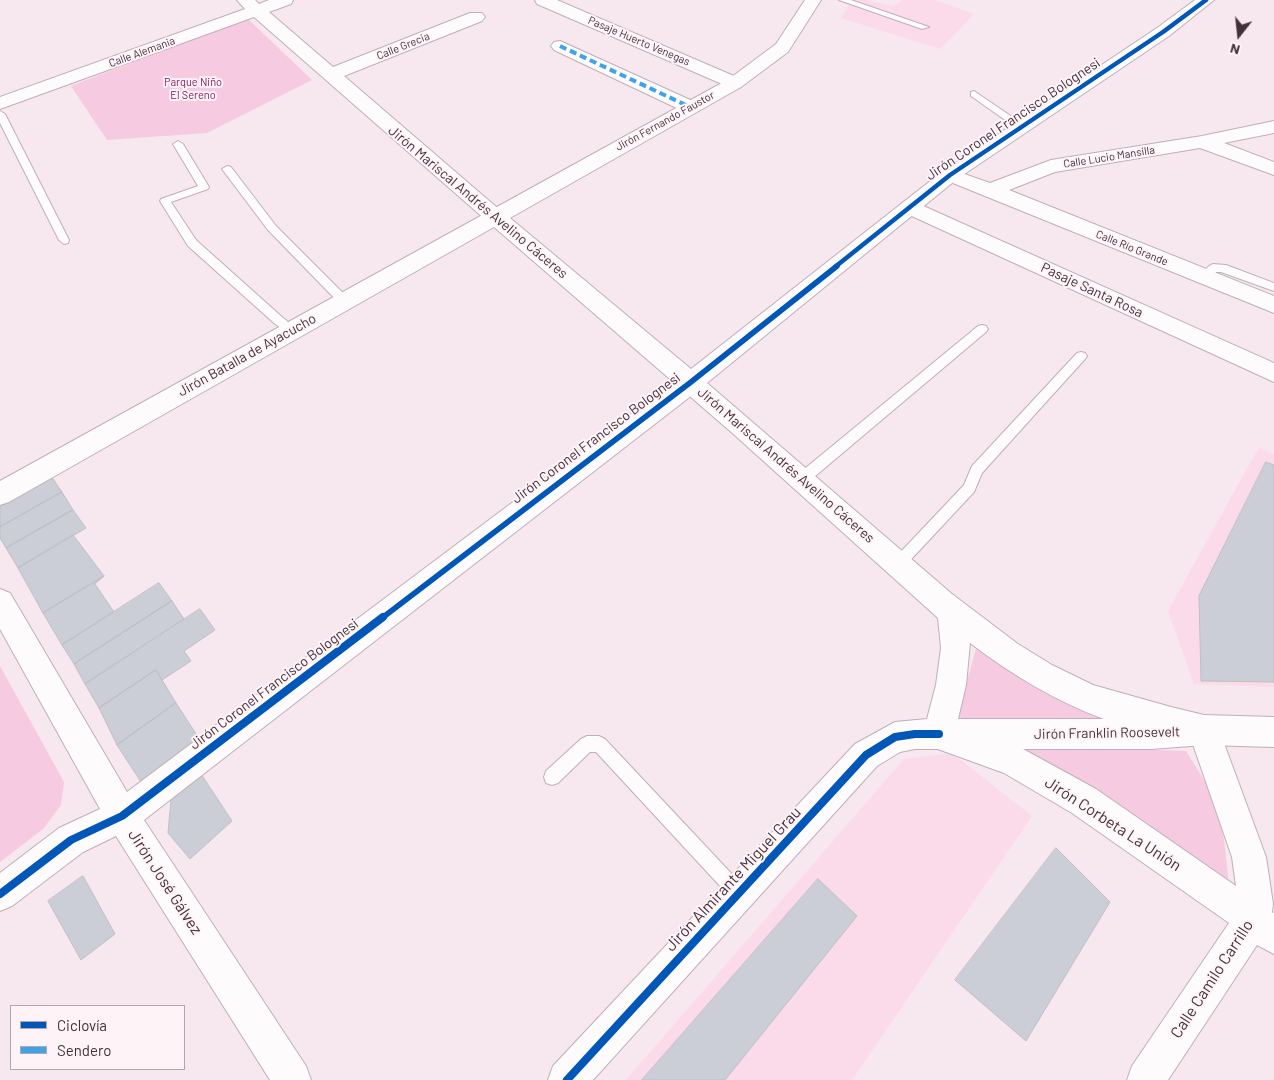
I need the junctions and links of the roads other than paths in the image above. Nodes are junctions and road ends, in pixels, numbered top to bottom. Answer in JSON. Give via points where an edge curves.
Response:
{"nodes":[{"id":1,"x":285,"y":0,"type":"edge"},
{"id":2,"x":543,"y":0,"type":"edge"},
{"id":3,"x":813,"y":0,"type":"edge"},
{"id":4,"x":843,"y":0,"type":"edge"},
{"id":5,"x":1206,"y":0,"type":"edge"},
{"id":6,"x":251,"y":5,"type":"edge"},
{"id":7,"x":476,"y":18,"type":"dead end"},
{"id":8,"x":925,"y":27,"type":"dead end"},
{"id":9,"x":560,"y":46,"type":"dead end"},
{"id":10,"x":330,"y":76,"type":"junction"},
{"id":11,"x":735,"y":83,"type":"junction"},
{"id":12,"x":974,"y":94,"type":"dead end"},
{"id":13,"x":0,"y":103,"type":"edge"},
{"id":14,"x":690,"y":107,"type":"junction"},
{"id":15,"x":0,"y":114,"type":"edge"},
{"id":16,"x":1021,"y":127,"type":"junction"},
{"id":17,"x":1274,"y":128,"type":"edge"},
{"id":18,"x":1202,"y":142,"type":"junction"},
{"id":19,"x":178,"y":144,"type":"dead end"},
{"id":20,"x":227,"y":169,"type":"dead end"},
{"id":21,"x":1274,"y":169,"type":"edge"},
{"id":22,"x":950,"y":175,"type":"junction"},
{"id":23,"x":990,"y":190,"type":"junction"},
{"id":24,"x":910,"y":206,"type":"junction"},
{"id":25,"x":494,"y":216,"type":"junction"},
{"id":26,"x":64,"y":240,"type":"dead end"},
{"id":27,"x":1206,"y":278,"type":"junction"},
{"id":28,"x":1274,"y":287,"type":"edge"},
{"id":29,"x":344,"y":301,"type":"junction"},
{"id":30,"x":1274,"y":305,"type":"edge"},
{"id":31,"x":982,"y":329,"type":"dead end"},
{"id":32,"x":292,"y":330,"type":"junction"},
{"id":33,"x":1080,"y":356,"type":"dead end"},
{"id":34,"x":1274,"y":373,"type":"edge"},
{"id":35,"x":691,"y":382,"type":"junction"},
{"id":36,"x":802,"y":479,"type":"junction"},
{"id":37,"x":0,"y":494,"type":"edge"},
{"id":38,"x":898,"y":564,"type":"junction"},
{"id":39,"x":0,"y":602,"type":"edge"},
{"id":40,"x":952,"y":611,"type":"junction"},
{"id":41,"x":1204,"y":730,"type":"junction"},
{"id":42,"x":1274,"y":732,"type":"edge"},
{"id":43,"x":939,"y":734,"type":"junction"},
{"id":44,"x":552,"y":777,"type":"dead end"},
{"id":45,"x":122,"y":816,"type":"junction"},
{"id":46,"x":0,"y":894,"type":"edge"},
{"id":47,"x":739,"y":894,"type":"junction"},
{"id":48,"x":1263,"y":928,"type":"edge"},
{"id":49,"x":292,"y":1080,"type":"edge"},
{"id":50,"x":567,"y":1080,"type":"edge"},
{"id":51,"x":1146,"y":1080,"type":"edge"}],
"edges":[{"from":1,"to":6,"type":"street","name":"Calle Alemania"},
{"from":2,"to":11,"type":"street","name":"Pasaje Huerto Venegas"},
{"from":3,"to":11,"type":"street","name":"Jirón Fernando Faustor","via":[[782,48]]},
{"from":4,"to":8,"type":"lane"},
{"from":5,"to":16,"type":"street","name":"Jirón Coronel Francisco Bolognesi"},
{"from":6,"to":10,"type":"street","name":"Jirón Mariscal Andrés Avelino Cáceres"},
{"from":6,"to":13,"type":"street","name":"Calle Alemania"},
{"from":7,"to":10,"type":"street","name":"Calle Grecia"},
{"from":9,"to":14,"type":"street"},
{"from":10,"to":25,"type":"street","name":"Jirón Mariscal Andrés Avelino Cáceres"},
{"from":11,"to":14,"type":"street","name":"Jirón Fernando Faustor"},
{"from":12,"to":16,"type":"lane"},
{"from":14,"to":25,"type":"street","name":"Jirón Fernando Faustor"},
{"from":15,"to":26,"type":"lane"},
{"from":16,"to":22,"type":"street","name":"Jirón Coronel Francisco Bolognesi"},
{"from":17,"to":18,"type":"street","name":"Calle Lucio Mansilla"},
{"from":18,"to":21,"type":"street"},
{"from":18,"to":23,"type":"street","name":"Calle Lucio Mansilla","via":[[1051,166]]},
{"from":19,"to":32,"type":"lane","via":[[204,187],[165,201],[176,220],[192,243]]},
{"from":20,"to":29,"type":"lane","via":[[272,228]]},
{"from":22,"to":23,"type":"street"},
{"from":22,"to":24,"type":"street","name":"Jirón Coronel Francisco Bolognesi"},
{"from":23,"to":27,"type":"street","name":"Calle Río Grande"},
{"from":24,"to":34,"type":"street","name":"Pasaje Santa Rosa"},
{"from":24,"to":35,"type":"street","name":"Jirón Coronel Francisco Bolognesi"},
{"from":25,"to":29,"type":"street","name":"Jirón Batalla de Ayacucho"},
{"from":25,"to":35,"type":"street","name":"Jirón Mariscal Andrés Avelino Cáceres"},
{"from":27,"to":28,"type":"lane","via":[[1213,268],[1222,268]]},
{"from":27,"to":30,"type":"street","name":"Calle Río Grande"},
{"from":29,"to":32,"type":"street","name":"Jirón Batalla de Ayacucho"},
{"from":31,"to":36,"type":"lane"},
{"from":32,"to":37,"type":"street","name":"Jirón Batalla de Ayacucho"},
{"from":33,"to":38,"type":"lane","via":[[977,470],[969,488]]},
{"from":35,"to":36,"type":"street","name":"Jirón Mariscal Andrés Avelino Cáceres"},
{"from":35,"to":45,"type":"street","name":"Jirón Coronel Francisco Bolognesi"},
{"from":36,"to":38,"type":"street","name":"Jirón Mariscal Andrés Avelino Cáceres"},
{"from":38,"to":40,"type":"street","name":"Jirón Mariscal Andrés Avelino Cáceres"},
{"from":39,"to":45,"type":"street","name":"Jirón José Gálvez"},
{"from":40,"to":41,"type":"street","name":"Jirón Mariscal Andrés Avelino Cáceres","via":[[1014,657],[1075,692],[1134,714]]},
{"from":40,"to":43,"type":"street","via":[[956,648]]},
{"from":41,"to":42,"type":"street","name":"Jirón Franklin Roosevelt"},
{"from":41,"to":43,"type":"street","name":"Jirón Franklin Roosevelt","via":[[1151,734]]},
{"from":41,"to":48,"type":"street","name":"Calle Camilo Carrillo","via":[[1249,857]]},
{"from":43,"to":47,"type":"street","name":"Jirón Almirante Miguel Grau","via":[[894,737],[866,756]]},
{"from":43,"to":48,"type":"street","name":"Jirón Corbeta La Unión","via":[[1012,760],[1084,801]]},
{"from":44,"to":47,"type":"lane","via":[[587,744],[599,744]]},
{"from":45,"to":46,"type":"street","name":"Jirón Coronel Francisco Bolognesi","via":[[71,840]]},
{"from":45,"to":49,"type":"street","name":"Jirón José Gálvez"},
{"from":47,"to":50,"type":"street","name":"Jirón Almirante Miguel Grau"},
{"from":48,"to":51,"type":"street","name":"Calle Camilo Carrillo"}]}
